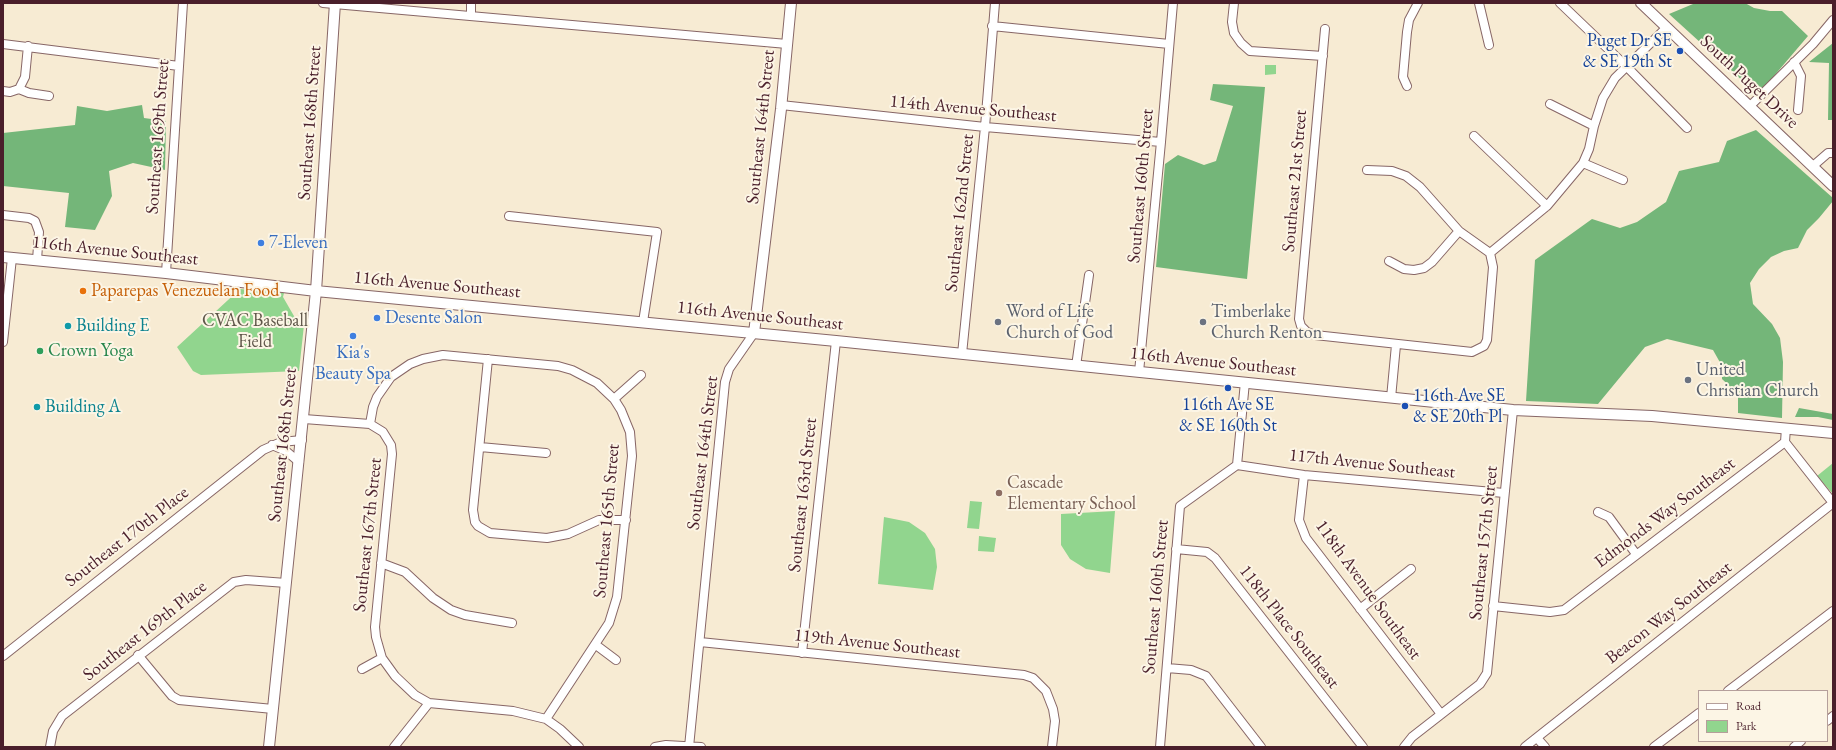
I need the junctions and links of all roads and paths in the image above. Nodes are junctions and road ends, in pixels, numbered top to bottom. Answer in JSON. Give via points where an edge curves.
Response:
{"nodes":[{"id":1,"x":183,"y":3,"type":"edge"},
{"id":2,"x":322,"y":3,"type":"edge"},
{"id":3,"x":471,"y":3,"type":"edge"},
{"id":4,"x":790,"y":3,"type":"edge"},
{"id":5,"x":995,"y":3,"type":"edge"},
{"id":6,"x":1173,"y":3,"type":"edge"},
{"id":7,"x":1234,"y":3,"type":"edge"},
{"id":8,"x":1418,"y":3,"type":"edge"},
{"id":9,"x":1479,"y":3,"type":"edge"},
{"id":10,"x":1560,"y":3,"type":"edge"},
{"id":11,"x":1641,"y":3,"type":"edge"},
{"id":12,"x":335,"y":4,"type":"edge"},
{"id":13,"x":471,"y":16,"type":"junction"},
{"id":14,"x":1832,"y":22,"type":"edge"},
{"id":15,"x":992,"y":26,"type":"junction"},
{"id":16,"x":1666,"y":28,"type":"junction"},
{"id":17,"x":1325,"y":29,"type":"dead end"},
{"id":18,"x":3,"y":44,"type":"edge"},
{"id":19,"x":787,"y":44,"type":"junction"},
{"id":20,"x":1169,"y":44,"type":"junction"},
{"id":21,"x":1489,"y":45,"type":"dead end"},
{"id":22,"x":28,"y":46,"type":"junction"},
{"id":23,"x":1323,"y":56,"type":"junction"},
{"id":24,"x":1794,"y":62,"type":"junction"},
{"id":25,"x":179,"y":66,"type":"junction"},
{"id":26,"x":1627,"y":67,"type":"junction"},
{"id":27,"x":1407,"y":86,"type":"dead end"},
{"id":28,"x":19,"y":89,"type":"junction"},
{"id":29,"x":3,"y":91,"type":"edge"},
{"id":30,"x":49,"y":96,"type":"dead end"},
{"id":31,"x":1550,"y":104,"type":"dead end"},
{"id":32,"x":781,"y":105,"type":"junction"},
{"id":33,"x":1750,"y":106,"type":"junction"},
{"id":34,"x":1798,"y":110,"type":"dead end"},
{"id":35,"x":1594,"y":126,"type":"junction"},
{"id":36,"x":985,"y":127,"type":"junction"},
{"id":37,"x":1687,"y":128,"type":"dead end"},
{"id":38,"x":1474,"y":136,"type":"dead end"},
{"id":39,"x":1161,"y":142,"type":"junction"},
{"id":40,"x":1833,"y":153,"type":"edge"},
{"id":41,"x":1583,"y":163,"type":"junction"},
{"id":42,"x":1813,"y":166,"type":"junction"},
{"id":43,"x":1367,"y":170,"type":"dead end"},
{"id":44,"x":1623,"y":180,"type":"dead end"},
{"id":45,"x":1833,"y":186,"type":"edge"},
{"id":46,"x":1547,"y":206,"type":"junction"},
{"id":47,"x":3,"y":215,"type":"edge"},
{"id":48,"x":509,"y":216,"type":"dead end"},
{"id":49,"x":1459,"y":231,"type":"junction"},
{"id":50,"x":1490,"y":253,"type":"junction"},
{"id":51,"x":7,"y":257,"type":"edge"},
{"id":52,"x":37,"y":260,"type":"junction"},
{"id":53,"x":1389,"y":261,"type":"dead end"},
{"id":54,"x":166,"y":273,"type":"junction"},
{"id":55,"x":1089,"y":275,"type":"dead end"},
{"id":56,"x":316,"y":291,"type":"junction"},
{"id":57,"x":643,"y":322,"type":"junction"},
{"id":58,"x":754,"y":333,"type":"junction"},
{"id":59,"x":836,"y":341,"type":"junction"},
{"id":60,"x":3,"y":342,"type":"edge"},
{"id":61,"x":1396,"y":345,"type":"junction"},
{"id":62,"x":962,"y":354,"type":"junction"},
{"id":63,"x":488,"y":358,"type":"junction"},
{"id":64,"x":1076,"y":366,"type":"junction"},
{"id":65,"x":1139,"y":372,"type":"junction"},
{"id":66,"x":641,"y":375,"type":"dead end"},
{"id":67,"x":1245,"y":382,"type":"junction"},
{"id":68,"x":1391,"y":398,"type":"junction"},
{"id":69,"x":614,"y":399,"type":"junction"},
{"id":70,"x":1513,"y":410,"type":"junction"},
{"id":71,"x":304,"y":419,"type":"junction"},
{"id":72,"x":370,"y":424,"type":"junction"},
{"id":73,"x":1786,"y":428,"type":"junction"},
{"id":74,"x":1833,"y":433,"type":"edge"},
{"id":75,"x":302,"y":440,"type":"junction"},
{"id":76,"x":1785,"y":442,"type":"junction"},
{"id":77,"x":272,"y":445,"type":"junction"},
{"id":78,"x":480,"y":447,"type":"junction"},
{"id":79,"x":546,"y":453,"type":"dead end"},
{"id":80,"x":299,"y":462,"type":"junction"},
{"id":81,"x":1237,"y":465,"type":"junction"},
{"id":82,"x":1304,"y":475,"type":"junction"},
{"id":83,"x":1504,"y":493,"type":"junction"},
{"id":84,"x":1833,"y":503,"type":"edge"},
{"id":85,"x":1598,"y":512,"type":"dead end"},
{"id":86,"x":626,"y":520,"type":"junction"},
{"id":87,"x":1176,"y":549,"type":"junction"},
{"id":88,"x":1636,"y":554,"type":"junction"},
{"id":89,"x":381,"y":563,"type":"junction"},
{"id":90,"x":1411,"y":569,"type":"dead end"},
{"id":91,"x":286,"y":583,"type":"junction"},
{"id":92,"x":1493,"y":606,"type":"junction"},
{"id":93,"x":1360,"y":609,"type":"junction"},
{"id":94,"x":1833,"y":611,"type":"edge"},
{"id":95,"x":512,"y":623,"type":"dead end"},
{"id":96,"x":700,"y":642,"type":"junction"},
{"id":97,"x":596,"y":645,"type":"junction"},
{"id":98,"x":802,"y":653,"type":"junction"},
{"id":99,"x":138,"y":655,"type":"junction"},
{"id":100,"x":3,"y":656,"type":"edge"},
{"id":101,"x":382,"y":658,"type":"junction"},
{"id":102,"x":616,"y":660,"type":"dead end"},
{"id":103,"x":1166,"y":668,"type":"junction"},
{"id":104,"x":362,"y":669,"type":"dead end"},
{"id":105,"x":1729,"y":690,"type":"edge"},
{"id":106,"x":429,"y":703,"type":"junction"},
{"id":107,"x":274,"y":709,"type":"junction"},
{"id":108,"x":1440,"y":714,"type":"junction"},
{"id":109,"x":1698,"y":714,"type":"edge"},
{"id":110,"x":546,"y":719,"type":"junction"},
{"id":111,"x":1537,"y":738,"type":"junction"},
{"id":112,"x":689,"y":746,"type":"edge"},
{"id":113,"x":50,"y":747,"type":"edge"},
{"id":114,"x":270,"y":747,"type":"edge"},
{"id":115,"x":394,"y":747,"type":"edge"},
{"id":116,"x":579,"y":747,"type":"edge"},
{"id":117,"x":655,"y":747,"type":"edge"},
{"id":118,"x":701,"y":747,"type":"edge"},
{"id":119,"x":1052,"y":747,"type":"edge"},
{"id":120,"x":1160,"y":747,"type":"edge"},
{"id":121,"x":1261,"y":747,"type":"edge"},
{"id":122,"x":1363,"y":747,"type":"edge"},
{"id":123,"x":1404,"y":747,"type":"edge"},
{"id":124,"x":1525,"y":747,"type":"edge"},
{"id":125,"x":1545,"y":747,"type":"edge"},
{"id":126,"x":1654,"y":747,"type":"edge"}],
"edges":[{"from":1,"to":25,"type":"street","name":"Southeast 169th Street"},
{"from":2,"to":12,"type":"street"},
{"from":3,"to":13,"type":"street"},
{"from":4,"to":19,"type":"street","name":"Southeast 164th Street"},
{"from":5,"to":15,"type":"street","name":"Southeast 162nd Street"},
{"from":6,"to":20,"type":"street","name":"Southeast 160th Street"},
{"from":7,"to":23,"type":"street","via":[[1234,33],[1250,51]]},
{"from":8,"to":27,"type":"street","via":[[1409,20],[1407,32],[1403,77]]},
{"from":9,"to":21,"type":"street"},
{"from":10,"to":26,"type":"street"},
{"from":11,"to":16,"type":"street","name":"South Puget Drive"},
{"from":12,"to":13,"type":"street"},
{"from":12,"to":56,"type":"street","name":"Southeast 168th Street"},
{"from":13,"to":19,"type":"street"},
{"from":14,"to":24,"type":"street"},
{"from":15,"to":20,"type":"street"},
{"from":15,"to":36,"type":"street","name":"Southeast 162nd Street"},
{"from":16,"to":26,"type":"street"},
{"from":16,"to":33,"type":"street","name":"South Puget Drive"},
{"from":17,"to":23,"type":"street","name":"Southeast 21st Street"},
{"from":18,"to":22,"type":"street"},
{"from":19,"to":32,"type":"street","name":"Southeast 164th Street"},
{"from":20,"to":39,"type":"street","name":"Southeast 160th Street"},
{"from":22,"to":25,"type":"street"},
{"from":22,"to":28,"type":"street","via":[[25,77]]},
{"from":23,"to":61,"type":"street","name":"Southeast 21st Street","via":[[1299,320],[1307,332],[1315,335]]},
{"from":24,"to":33,"type":"street"},
{"from":24,"to":34,"type":"street","via":[[1801,76]]},
{"from":25,"to":54,"type":"street","name":"Southeast 169th Street"},
{"from":26,"to":35,"type":"street","via":[[1615,78],[1603,98]]},
{"from":26,"to":37,"type":"street"},
{"from":28,"to":29,"type":"street"},
{"from":28,"to":30,"type":"street"},
{"from":31,"to":35,"type":"street"},
{"from":32,"to":36,"type":"street","name":"114th Avenue Southeast"},
{"from":32,"to":58,"type":"street","name":"Southeast 164th Street"},
{"from":33,"to":42,"type":"street","name":"South Puget Drive"},
{"from":35,"to":41,"type":"street"},
{"from":36,"to":39,"type":"street","name":"114th Avenue Southeast"},
{"from":36,"to":62,"type":"street","name":"Southeast 162nd Street"},
{"from":38,"to":46,"type":"street"},
{"from":39,"to":65,"type":"street","name":"Southeast 160th Street"},
{"from":40,"to":42,"type":"street","via":[[1828,153]]},
{"from":41,"to":44,"type":"street"},
{"from":41,"to":46,"type":"street"},
{"from":42,"to":45,"type":"street","name":"South Puget Drive"},
{"from":43,"to":49,"type":"street","via":[[1392,171],[1406,176],[1420,187]]},
{"from":46,"to":50,"type":"street"},
{"from":47,"to":52,"type":"street","via":[[29,218],[35,222],[39,232]]},
{"from":48,"to":57,"type":"street","via":[[657,232]]},
{"from":49,"to":50,"type":"street"},
{"from":49,"to":53,"type":"street","via":[[1424,268],[1404,269]]},
{"from":50,"to":61,"type":"street","via":[[1494,267],[1487,340],[1484,346],[1472,352]]},
{"from":51,"to":52,"type":"street","name":"116th Avenue Southeast"},
{"from":51,"to":60,"type":"street"},
{"from":52,"to":54,"type":"street","name":"116th Avenue Southeast"},
{"from":54,"to":56,"type":"street","name":"116th Avenue Southeast"},
{"from":55,"to":64,"type":"street"},
{"from":56,"to":57,"type":"street","name":"116th Avenue Southeast"},
{"from":56,"to":71,"type":"street","name":"Southeast 168th Street"},
{"from":57,"to":58,"type":"street","name":"116th Avenue Southeast"},
{"from":58,"to":59,"type":"street","name":"116th Avenue Southeast"},
{"from":58,"to":96,"type":"street","name":"Southeast 164th Street","via":[[729,369],[725,382]]},
{"from":59,"to":62,"type":"street","name":"116th Avenue Southeast"},
{"from":59,"to":98,"type":"street","name":"Southeast 163rd Street"},
{"from":61,"to":68,"type":"street"},
{"from":62,"to":64,"type":"street","name":"116th Avenue Southeast"},
{"from":63,"to":69,"type":"street","name":"Southeast 165th Street","via":[[572,370],[597,383]]},
{"from":63,"to":72,"type":"street","name":"Southeast 165th Street","via":[[443,355],[410,364],[391,377],[382,387],[373,408]]},
{"from":63,"to":78,"type":"street"},
{"from":64,"to":65,"type":"street","name":"116th Avenue Southeast"},
{"from":65,"to":67,"type":"street","name":"116th Avenue Southeast"},
{"from":66,"to":69,"type":"street"},
{"from":67,"to":68,"type":"street","name":"116th Avenue Southeast"},
{"from":67,"to":81,"type":"street"},
{"from":68,"to":70,"type":"street","name":"116th Avenue Southeast"},
{"from":69,"to":86,"type":"street","name":"Southeast 165th Street","via":[[625,419],[632,445]]},
{"from":70,"to":73,"type":"street","name":"116th Avenue Southeast","via":[[1652,416]]},
{"from":70,"to":83,"type":"street","name":"Southeast 157th Street"},
{"from":71,"to":72,"type":"street"},
{"from":71,"to":75,"type":"street","name":"Southeast 168th Street"},
{"from":72,"to":89,"type":"street","name":"Southeast 167th Street","via":[[383,432],[392,450]]},
{"from":73,"to":74,"type":"street","name":"116th Avenue Southeast"},
{"from":73,"to":76,"type":"street"},
{"from":75,"to":77,"type":"street","name":"Southeast 170th Place"},
{"from":75,"to":80,"type":"street","name":"Southeast 168th Street"},
{"from":76,"to":84,"type":"street"},
{"from":76,"to":88,"type":"street","name":"Edmonds Way Southeast"},
{"from":77,"to":80,"type":"street","via":[[286,451]]},
{"from":77,"to":100,"type":"street","name":"Southeast 170th Place"},
{"from":78,"to":79,"type":"street"},
{"from":78,"to":86,"type":"street","via":[[473,510],[475,522],[490,533],[547,538],[568,534],[599,520]]},
{"from":80,"to":91,"type":"street","name":"Southeast 168th Street"},
{"from":81,"to":82,"type":"street","name":"117th Avenue Southeast"},
{"from":81,"to":87,"type":"street","name":"Southeast 160th Street","via":[[1180,506]]},
{"from":82,"to":83,"type":"street","name":"117th Avenue Southeast"},
{"from":82,"to":93,"type":"street","name":"118th Avenue Southeast","via":[[1299,520],[1302,530]]},
{"from":83,"to":92,"type":"street","name":"Southeast 157th Street"},
{"from":84,"to":111,"type":"street","name":"Beacon Way Southeast"},
{"from":85,"to":88,"type":"street","via":[[1609,517]]},
{"from":86,"to":97,"type":"street","name":"Southeast 165th Street","via":[[617,597],[609,623]]},
{"from":87,"to":103,"type":"street","name":"Southeast 160th Street"},
{"from":87,"to":122,"type":"street","name":"118th Place Southeast","via":[[1207,552],[1215,558]]},
{"from":88,"to":92,"type":"street","name":"Edmonds Way Southeast","via":[[1564,610],[1550,612]]},
{"from":89,"to":95,"type":"street","via":[[405,572],[433,598],[451,610]]},
{"from":89,"to":101,"type":"street","name":"Southeast 167th Street","via":[[375,627]]},
{"from":90,"to":93,"type":"street"},
{"from":91,"to":99,"type":"street","name":"Southeast 169th Place","via":[[246,580],[234,582]]},
{"from":91,"to":107,"type":"street","name":"Southeast 168th Street"},
{"from":92,"to":108,"type":"street","name":"Southeast 157th Street","via":[[1486,678]]},
{"from":93,"to":108,"type":"street","name":"118th Avenue Southeast"},
{"from":94,"to":105,"type":"street"},
{"from":96,"to":98,"type":"street","name":"119th Avenue Southeast"},
{"from":96,"to":112,"type":"street","name":"Southeast 164th Street"},
{"from":97,"to":102,"type":"street"},
{"from":97,"to":110,"type":"street","name":"Southeast 165th Street"},
{"from":98,"to":119,"type":"street","name":"119th Avenue Southeast","via":[[1024,675],[1033,678],[1046,691],[1053,709],[1055,721]]},
{"from":99,"to":107,"type":"street","via":[[178,700]]},
{"from":99,"to":113,"type":"street","name":"Southeast 169th Place","via":[[62,716],[53,731]]},
{"from":101,"to":104,"type":"street"},
{"from":101,"to":106,"type":"street","name":"Southeast 167th Street","via":[[403,685]]},
{"from":103,"to":120,"type":"street","name":"Southeast 160th Street"},
{"from":103,"to":121,"type":"street","via":[[1191,670],[1206,676]]},
{"from":106,"to":110,"type":"street","via":[[513,712]]},
{"from":106,"to":115,"type":"street"},
{"from":107,"to":114,"type":"street","name":"Southeast 168th Street"},
{"from":108,"to":123,"type":"street"},
{"from":109,"to":126,"type":"street"},
{"from":110,"to":116,"type":"street"},
{"from":111,"to":124,"type":"street","name":"Beacon Way Southeast"},
{"from":111,"to":125,"type":"street"},
{"from":112,"to":117,"type":"street"},
{"from":112,"to":118,"type":"street"}]}
